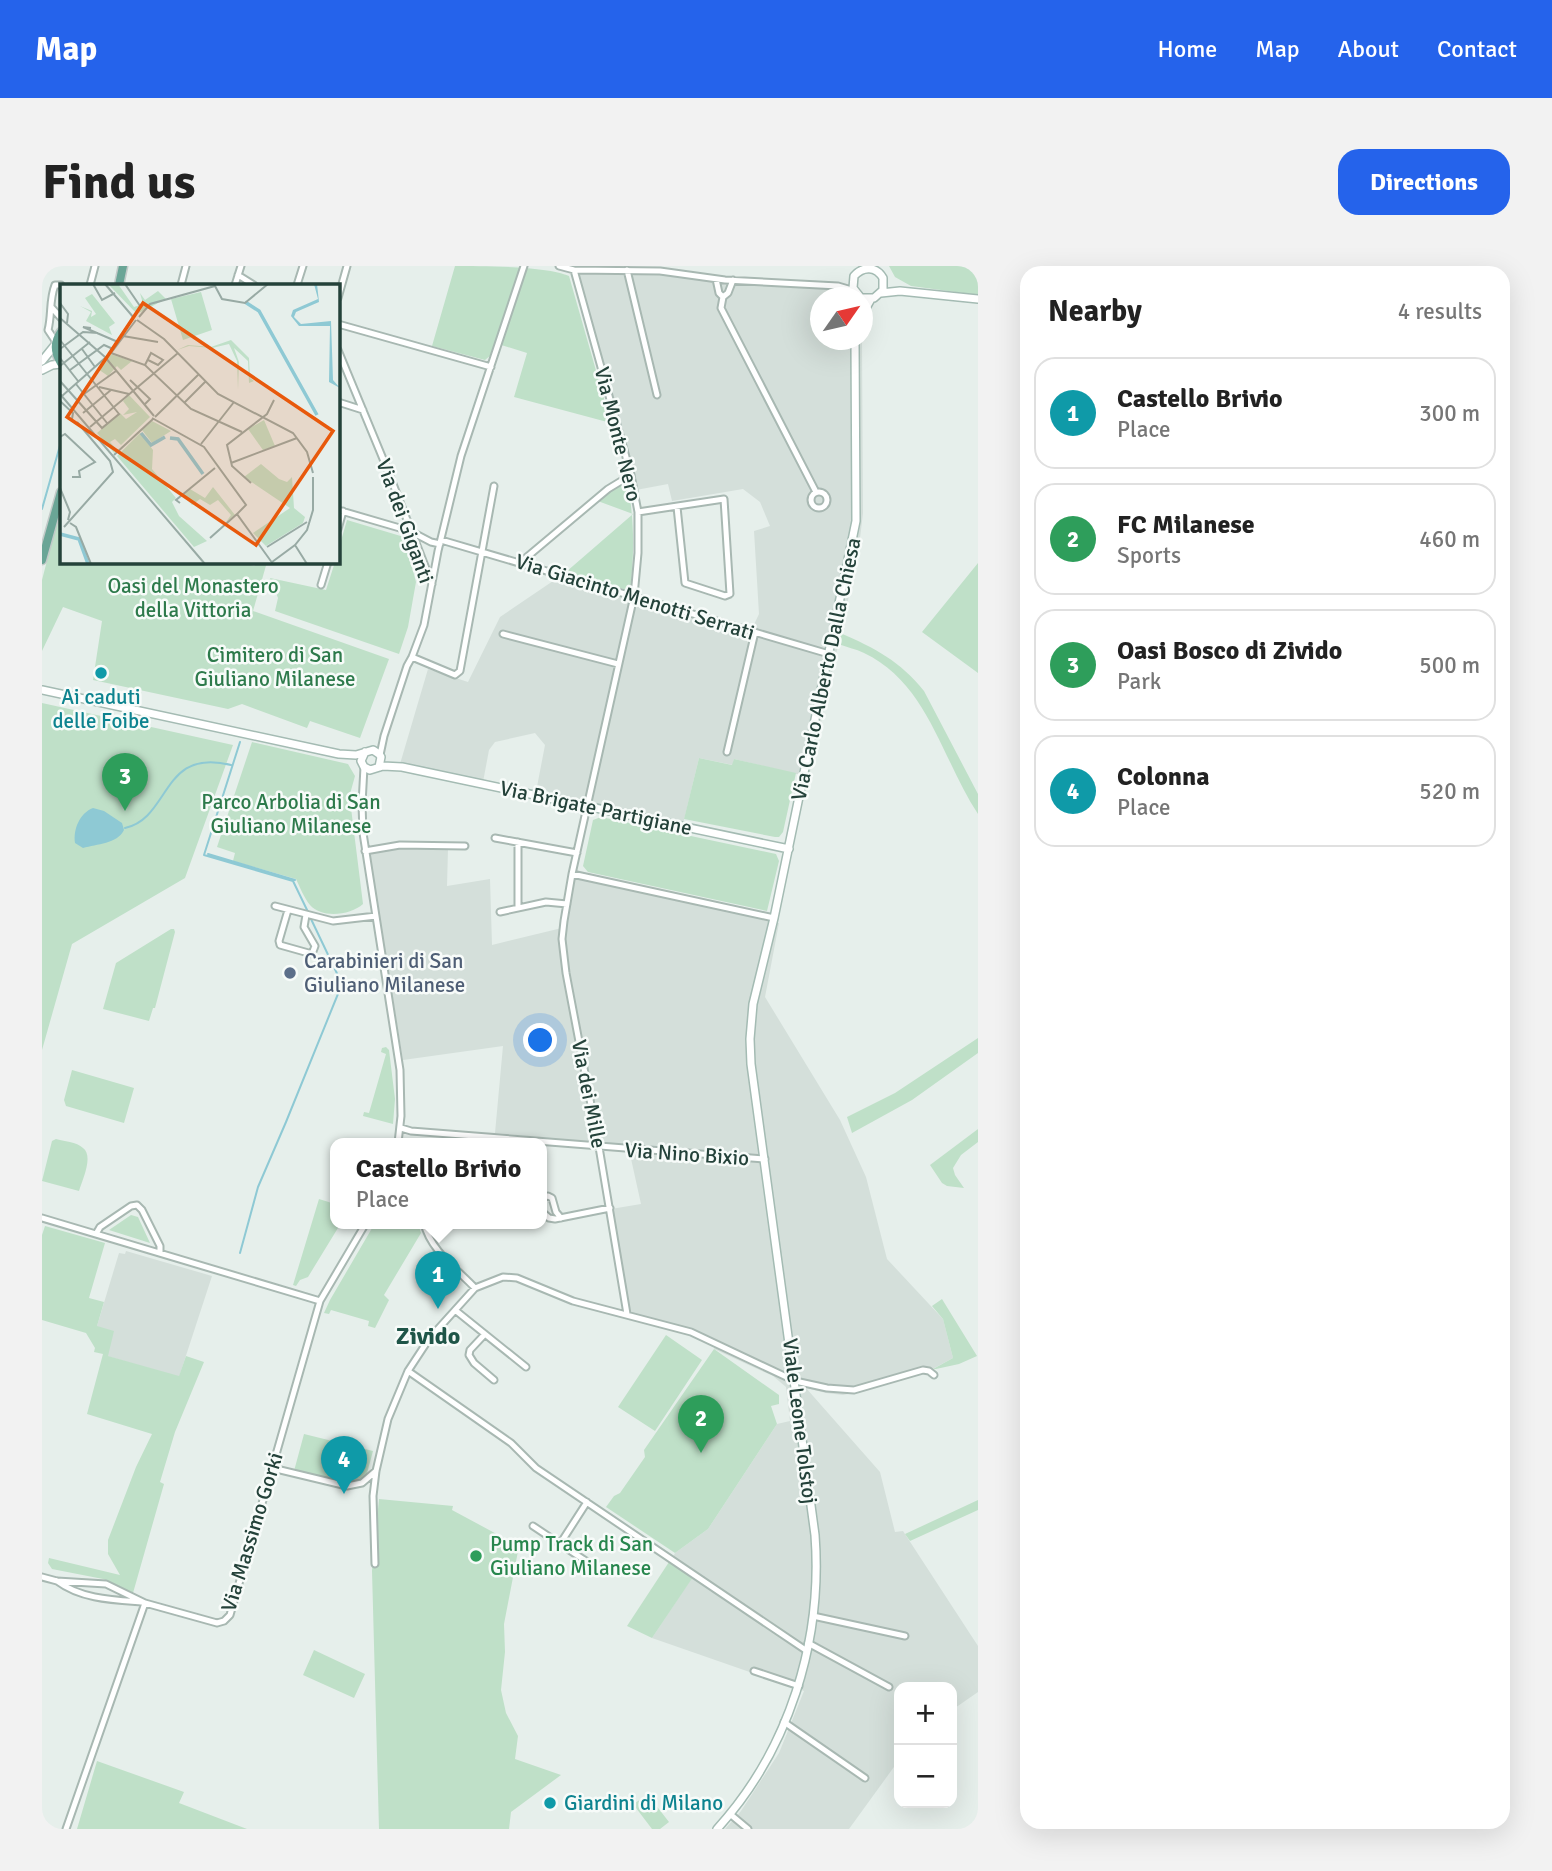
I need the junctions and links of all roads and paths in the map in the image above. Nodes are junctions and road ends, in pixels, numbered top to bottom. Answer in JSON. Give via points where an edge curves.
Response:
{"nodes":[{"id":1,"x":95,"y":266,"type":"edge"},
{"id":2,"x":123,"y":266,"type":"edge"},
{"id":3,"x":186,"y":266,"type":"edge"},
{"id":4,"x":241,"y":266,"type":"edge"},
{"id":5,"x":303,"y":266,"type":"edge"},
{"id":6,"x":347,"y":266,"type":"edge"},
{"id":7,"x":524,"y":266,"type":"edge"},
{"id":8,"x":559,"y":266,"type":"edge"},
{"id":9,"x":863,"y":267,"type":"edge"},
{"id":10,"x":875,"y":267,"type":"edge"},
{"id":11,"x":601,"y":268,"type":"edge"},
{"id":12,"x":659,"y":268,"type":"edge"},
{"id":13,"x":574,"y":270,"type":"junction"},
{"id":14,"x":627,"y":270,"type":"junction"},
{"id":15,"x":238,"y":275,"type":"junction"},
{"id":16,"x":716,"y":279,"type":"junction"},
{"id":17,"x":733,"y":280,"type":"junction"},
{"id":18,"x":853,"y":280,"type":"junction"},
{"id":19,"x":884,"y":281,"type":"junction"},
{"id":20,"x":90,"y":284,"type":"edge"},
{"id":21,"x":119,"y":284,"type":"edge"},
{"id":22,"x":181,"y":284,"type":"edge"},
{"id":23,"x":235,"y":284,"type":"edge"},
{"id":24,"x":252,"y":284,"type":"edge"},
{"id":25,"x":296,"y":284,"type":"edge"},
{"id":26,"x":60,"y":285,"type":"edge"},
{"id":27,"x":838,"y":286,"type":"joint"},
{"id":28,"x":856,"y":287,"type":"edge"},
{"id":29,"x":340,"y":291,"type":"edge"},
{"id":30,"x":900,"y":291,"type":"junction"},
{"id":31,"x":881,"y":293,"type":"junction"},
{"id":32,"x":873,"y":294,"type":"edge"},
{"id":33,"x":723,"y":297,"type":"junction"},
{"id":34,"x":978,"y":299,"type":"edge"},
{"id":35,"x":51,"y":305,"type":"junction"},
{"id":36,"x":60,"y":317,"type":"edge"},
{"id":37,"x":340,"y":325,"type":"edge"},
{"id":38,"x":60,"y":334,"type":"edge"},
{"id":39,"x":56,"y":344,"type":"junction"},
{"id":40,"x":856,"y":350,"type":"edge"},
{"id":41,"x":340,"y":355,"type":"edge"},
{"id":42,"x":42,"y":361,"type":"edge"},
{"id":43,"x":60,"y":361,"type":"edge"},
{"id":44,"x":60,"y":363,"type":"edge"},
{"id":45,"x":491,"y":367,"type":"junction"},
{"id":46,"x":42,"y":370,"type":"edge"},
{"id":47,"x":657,"y":395,"type":"dead end"},
{"id":48,"x":340,"y":403,"type":"edge"},
{"id":49,"x":363,"y":410,"type":"junction"},
{"id":50,"x":631,"y":475,"type":"junction"},
{"id":51,"x":494,"y":486,"type":"dead end"},
{"id":52,"x":816,"y":492,"type":"dead end"},
{"id":53,"x":60,"y":496,"type":"edge"},
{"id":54,"x":677,"y":507,"type":"junction"},
{"id":55,"x":340,"y":511,"type":"edge"},
{"id":56,"x":638,"y":512,"type":"junction"},
{"id":57,"x":411,"y":531,"type":"junction"},
{"id":58,"x":415,"y":542,"type":"junction"},
{"id":59,"x":431,"y":542,"type":"junction"},
{"id":60,"x":441,"y":542,"type":"junction"},
{"id":61,"x":482,"y":551,"type":"junction"},
{"id":62,"x":42,"y":560,"type":"edge"},
{"id":63,"x":521,"y":563,"type":"junction"},
{"id":64,"x":327,"y":564,"type":"edge"},
{"id":65,"x":432,"y":584,"type":"junction"},
{"id":66,"x":321,"y":585,"type":"dead end"},
{"id":67,"x":634,"y":596,"type":"junction"},
{"id":68,"x":755,"y":632,"type":"junction"},
{"id":69,"x":502,"y":634,"type":"dead end"},
{"id":70,"x":829,"y":654,"type":"junction"},
{"id":71,"x":412,"y":657,"type":"junction"},
{"id":72,"x":618,"y":664,"type":"junction"},
{"id":73,"x":42,"y":690,"type":"edge"},
{"id":74,"x":727,"y":752,"type":"dead end"},
{"id":75,"x":339,"y":754,"type":"junction"},
{"id":76,"x":375,"y":754,"type":"junction"},
{"id":77,"x":363,"y":765,"type":"junction"},
{"id":78,"x":402,"y":767,"type":"junction"},
{"id":79,"x":376,"y":769,"type":"junction"},
{"id":80,"x":363,"y":789,"type":"junction"},
{"id":81,"x":587,"y":806,"type":"junction"},
{"id":82,"x":495,"y":838,"type":"dead end"},
{"id":83,"x":518,"y":842,"type":"junction"},
{"id":84,"x":465,"y":846,"type":"dead end"},
{"id":85,"x":789,"y":849,"type":"junction"},
{"id":86,"x":365,"y":851,"type":"junction"},
{"id":87,"x":576,"y":853,"type":"junction"},
{"id":88,"x":572,"y":874,"type":"junction"},
{"id":89,"x":567,"y":904,"type":"junction"},
{"id":90,"x":275,"y":906,"type":"dead end"},
{"id":91,"x":518,"y":908,"type":"junction"},
{"id":92,"x":288,"y":910,"type":"junction"},
{"id":93,"x":500,"y":912,"type":"dead end"},
{"id":94,"x":306,"y":915,"type":"junction"},
{"id":95,"x":376,"y":916,"type":"junction"},
{"id":96,"x":774,"y":918,"type":"junction"},
{"id":97,"x":756,"y":991,"type":"joint"},
{"id":98,"x":401,"y":1128,"type":"junction"},
{"id":99,"x":399,"y":1138,"type":"edge"},
{"id":100,"x":463,"y":1138,"type":"edge"},
{"id":101,"x":547,"y":1144,"type":"edge"},
{"id":102,"x":599,"y":1147,"type":"junction"},
{"id":103,"x":765,"y":1159,"type":"junction"},
{"id":104,"x":547,"y":1196,"type":"edge"},
{"id":105,"x":610,"y":1208,"type":"junction"},
{"id":106,"x":547,"y":1216,"type":"edge"},
{"id":107,"x":42,"y":1218,"type":"edge"},
{"id":108,"x":561,"y":1218,"type":"junction"},
{"id":109,"x":362,"y":1229,"type":"edge"},
{"id":110,"x":426,"y":1229,"type":"edge"},
{"id":111,"x":96,"y":1234,"type":"junction"},
{"id":112,"x":160,"y":1254,"type":"junction"},
{"id":113,"x":475,"y":1288,"type":"junction"},
{"id":114,"x":320,"y":1301,"type":"junction"},
{"id":115,"x":455,"y":1310,"type":"junction"},
{"id":116,"x":627,"y":1314,"type":"junction"},
{"id":117,"x":485,"y":1334,"type":"junction"},
{"id":118,"x":526,"y":1367,"type":"dead end"},
{"id":119,"x":408,"y":1371,"type":"junction"},
{"id":120,"x":934,"y":1375,"type":"dead end"},
{"id":121,"x":494,"y":1380,"type":"dead end"},
{"id":122,"x":795,"y":1381,"type":"junction"},
{"id":123,"x":272,"y":1468,"type":"junction"},
{"id":124,"x":376,"y":1471,"type":"junction"},
{"id":125,"x":587,"y":1502,"type":"junction"},
{"id":126,"x":533,"y":1526,"type":"dead end"},
{"id":127,"x":560,"y":1544,"type":"junction"},
{"id":128,"x":589,"y":1563,"type":"dead end"},
{"id":129,"x":374,"y":1564,"type":"dead end"},
{"id":130,"x":42,"y":1577,"type":"edge"},
{"id":131,"x":57,"y":1581,"type":"junction"},
{"id":132,"x":145,"y":1603,"type":"junction"},
{"id":133,"x":813,"y":1616,"type":"junction"},
{"id":134,"x":905,"y":1636,"type":"dead end"},
{"id":135,"x":808,"y":1647,"type":"junction"},
{"id":136,"x":754,"y":1671,"type":"dead end"},
{"id":137,"x":799,"y":1686,"type":"junction"},
{"id":138,"x":889,"y":1687,"type":"dead end"},
{"id":139,"x":784,"y":1722,"type":"junction"},
{"id":140,"x":866,"y":1778,"type":"dead end"},
{"id":141,"x":730,"y":1814,"type":"junction"},
{"id":142,"x":66,"y":1829,"type":"edge"},
{"id":143,"x":717,"y":1829,"type":"edge"},
{"id":144,"x":748,"y":1829,"type":"edge"}],
"edges":[{"from":1,"to":20,"type":"street"},
{"from":2,"to":21,"type":"main road"},
{"from":3,"to":22,"type":"street"},
{"from":4,"to":15,"type":"street"},
{"from":5,"to":25,"type":"street"},
{"from":6,"to":29,"type":"street"},
{"from":7,"to":45,"type":"street"},
{"from":8,"to":13,"type":"street"},
{"from":9,"to":10,"type":"street"},
{"from":9,"to":18,"type":"street"},
{"from":10,"to":19,"type":"street"},
{"from":11,"to":13,"type":"street"},
{"from":11,"to":14,"type":"street"},
{"from":12,"to":14,"type":"street"},
{"from":12,"to":16,"type":"street"},
{"from":13,"to":50,"type":"street","name":"Via Monte Nero"},
{"from":14,"to":47,"type":"street"},
{"from":15,"to":23,"type":"street"},
{"from":15,"to":24,"type":"street"},
{"from":16,"to":17,"type":"street"},
{"from":16,"to":33,"type":"street"},
{"from":17,"to":27,"type":"street"},
{"from":17,"to":33,"type":"street"},
{"from":18,"to":27,"type":"street"},
{"from":18,"to":28,"type":"street"},
{"from":19,"to":30,"type":"street"},
{"from":19,"to":31,"type":"street"},
{"from":26,"to":35,"type":"street","via":[[54,287]]},
{"from":30,"to":31,"type":"street"},
{"from":30,"to":34,"type":"street"},
{"from":31,"to":32,"type":"street"},
{"from":33,"to":52,"type":"street","via":[[722,308]]},
{"from":35,"to":36,"type":"street"},
{"from":35,"to":39,"type":"street","via":[[48,330]]},
{"from":37,"to":45,"type":"street"},
{"from":38,"to":39,"type":"main road"},
{"from":39,"to":42,"type":"street"},
{"from":39,"to":43,"type":"main road"},
{"from":40,"to":70,"type":"street","name":"Via Carlo Alberto Dalla Chiesa","via":[[856,521]]},
{"from":41,"to":49,"type":"street","name":"Via dei Giganti"},
{"from":44,"to":46,"type":"street"},
{"from":45,"to":60,"type":"street","via":[[461,456]]},
{"from":48,"to":49,"type":"street"},
{"from":49,"to":57,"type":"street","name":"Via dei Giganti"},
{"from":50,"to":56,"type":"street","name":"Via Monte Nero"},
{"from":50,"to":63,"type":"street"},
{"from":51,"to":61,"type":"street"},
{"from":53,"to":62,"type":"main road"},
{"from":54,"to":54,"type":"street","via":[[685,583],[730,594],[724,499]]},
{"from":54,"to":56,"type":"street"},
{"from":55,"to":57,"type":"street","name":"Via Giacinto Menotti Serrati"},
{"from":56,"to":67,"type":"street","name":"Via Monte Nero"},
{"from":57,"to":58,"type":"street","name":"Via dei Giganti"},
{"from":57,"to":59,"type":"street","name":"Via Giacinto Menotti Serrati"},
{"from":58,"to":59,"type":"street","name":"Via Giacinto Menotti Serrati"},
{"from":58,"to":65,"type":"street","name":"Via dei Giganti"},
{"from":59,"to":60,"type":"street","name":"Via Giacinto Menotti Serrati"},
{"from":60,"to":61,"type":"street","name":"Via Giacinto Menotti Serrati"},
{"from":60,"to":65,"type":"street"},
{"from":61,"to":63,"type":"street","name":"Via Giacinto Menotti Serrati"},
{"from":61,"to":71,"type":"street","via":[[460,671],[455,675]]},
{"from":63,"to":67,"type":"street","name":"Via Giacinto Menotti Serrati"},
{"from":64,"to":66,"type":"street"},
{"from":65,"to":71,"type":"street","name":"Via dei Giganti"},
{"from":67,"to":68,"type":"street","name":"Via Giacinto Menotti Serrati"},
{"from":67,"to":72,"type":"street","name":"Via Monte Nero"},
{"from":68,"to":70,"type":"street","name":"Via Giacinto Menotti Serrati"},
{"from":68,"to":74,"type":"street"},
{"from":69,"to":72,"type":"street"},
{"from":70,"to":85,"type":"street","name":"Via Carlo Alberto Dalla Chiesa"},
{"from":71,"to":76,"type":"street","name":"Via dei Giganti"},
{"from":72,"to":81,"type":"street","name":"Via Monte Nero"},
{"from":73,"to":75,"type":"street","name":"Via Brigate Partigiane"},
{"from":75,"to":76,"type":"street","name":"Via Brigate Partigiane"},
{"from":75,"to":77,"type":"street","name":"Via Brigate Partigiane"},
{"from":76,"to":77,"type":"street","via":[[362,758]]},
{"from":76,"to":78,"type":"street","name":"Via Brigate Partigiane"},
{"from":76,"to":79,"type":"street"},
{"from":77,"to":79,"type":"street","name":"Via Brigate Partigiane"},
{"from":77,"to":80,"type":"street"},
{"from":78,"to":79,"type":"street","name":"Via Brigate Partigiane"},
{"from":78,"to":81,"type":"street","name":"Via Brigate Partigiane"},
{"from":79,"to":80,"type":"street"},
{"from":80,"to":86,"type":"street"},
{"from":81,"to":85,"type":"street","name":"Via Brigate Partigiane"},
{"from":81,"to":87,"type":"street","name":"Via dei Mille"},
{"from":82,"to":83,"type":"street"},
{"from":83,"to":87,"type":"street"},
{"from":83,"to":91,"type":"street"},
{"from":84,"to":86,"type":"street","via":[[400,845]]},
{"from":85,"to":96,"type":"street","name":"Via Carlo Alberto Dalla Chiesa"},
{"from":86,"to":95,"type":"street"},
{"from":87,"to":88,"type":"street","name":"Via dei Mille"},
{"from":88,"to":89,"type":"street","name":"Via dei Mille"},
{"from":88,"to":96,"type":"street"},
{"from":89,"to":91,"type":"street","via":[[546,902]]},
{"from":89,"to":102,"type":"street","name":"Via dei Mille","via":[[564,961]]},
{"from":90,"to":92,"type":"street"},
{"from":91,"to":93,"type":"street"},
{"from":92,"to":94,"type":"street"},
{"from":92,"to":94,"type":"street","via":[[280,945],[313,954],[315,946],[304,927]]},
{"from":94,"to":95,"type":"street","via":[[341,921]]},
{"from":95,"to":98,"type":"street","via":[[400,1070]]},
{"from":96,"to":97,"type":"street","name":"Via Carlo Alberto Dalla Chiesa"},
{"from":97,"to":103,"type":"street","name":"Viale Leone Tolstoj","via":[[750,1048]]},
{"from":98,"to":99,"type":"street"},
{"from":98,"to":100,"type":"street","name":"Via Nino Bixio"},
{"from":101,"to":102,"type":"street","name":"Via Nino Bixio"},
{"from":102,"to":103,"type":"street","name":"Via Nino Bixio"},
{"from":102,"to":105,"type":"street","name":"Via dei Mille"},
{"from":103,"to":122,"type":"street","name":"Viale Leone Tolstoj"},
{"from":104,"to":108,"type":"street"},
{"from":105,"to":108,"type":"street"},
{"from":105,"to":116,"type":"street","name":"Via dei Mille"},
{"from":106,"to":108,"type":"street"},
{"from":107,"to":111,"type":"street"},
{"from":109,"to":114,"type":"street","name":"Via Massimo Gorki"},
{"from":110,"to":113,"type":"street"},
{"from":111,"to":112,"type":"street"},
{"from":111,"to":112,"type":"street","via":[[137,1205]]},
{"from":112,"to":114,"type":"street"},
{"from":113,"to":115,"type":"street"},
{"from":113,"to":116,"type":"street","via":[[509,1277],[573,1301]]},
{"from":114,"to":123,"type":"street","name":"Via Massimo Gorki"},
{"from":115,"to":117,"type":"street"},
{"from":115,"to":119,"type":"street"},
{"from":116,"to":122,"type":"street","via":[[698,1334]]},
{"from":117,"to":118,"type":"street"},
{"from":117,"to":121,"type":"street","via":[[469,1355]]},
{"from":119,"to":124,"type":"street","via":[[386,1426]]},
{"from":119,"to":125,"type":"street"},
{"from":120,"to":122,"type":"street","via":[[923,1370],[845,1390]]},
{"from":122,"to":133,"type":"street","name":"Viale Leone Tolstoj","via":[[815,1535]]},
{"from":123,"to":124,"type":"street","via":[[347,1486],[362,1483]]},
{"from":123,"to":132,"type":"street","name":"Via Massimo Gorki","via":[[228,1618],[217,1623]]},
{"from":124,"to":129,"type":"street"},
{"from":125,"to":127,"type":"street"},
{"from":125,"to":135,"type":"street"},
{"from":126,"to":127,"type":"street"},
{"from":127,"to":128,"type":"street"},
{"from":130,"to":131,"type":"street"},
{"from":131,"to":132,"type":"street","via":[[100,1599]]},
{"from":131,"to":132,"type":"street","via":[[106,1584]]},
{"from":132,"to":142,"type":"street"},
{"from":133,"to":134,"type":"street"},
{"from":133,"to":135,"type":"street","name":"Viale Leone Tolstoj"},
{"from":135,"to":137,"type":"street","name":"Viale Leone Tolstoj"},
{"from":135,"to":138,"type":"street"},
{"from":136,"to":137,"type":"street"},
{"from":137,"to":139,"type":"street","name":"Viale Leone Tolstoj"},
{"from":139,"to":140,"type":"street"},
{"from":139,"to":141,"type":"street","name":"Viale Leone Tolstoj","via":[[761,1769]]},
{"from":141,"to":143,"type":"street","name":"Viale Leone Tolstoj"},
{"from":141,"to":144,"type":"street"}]}
